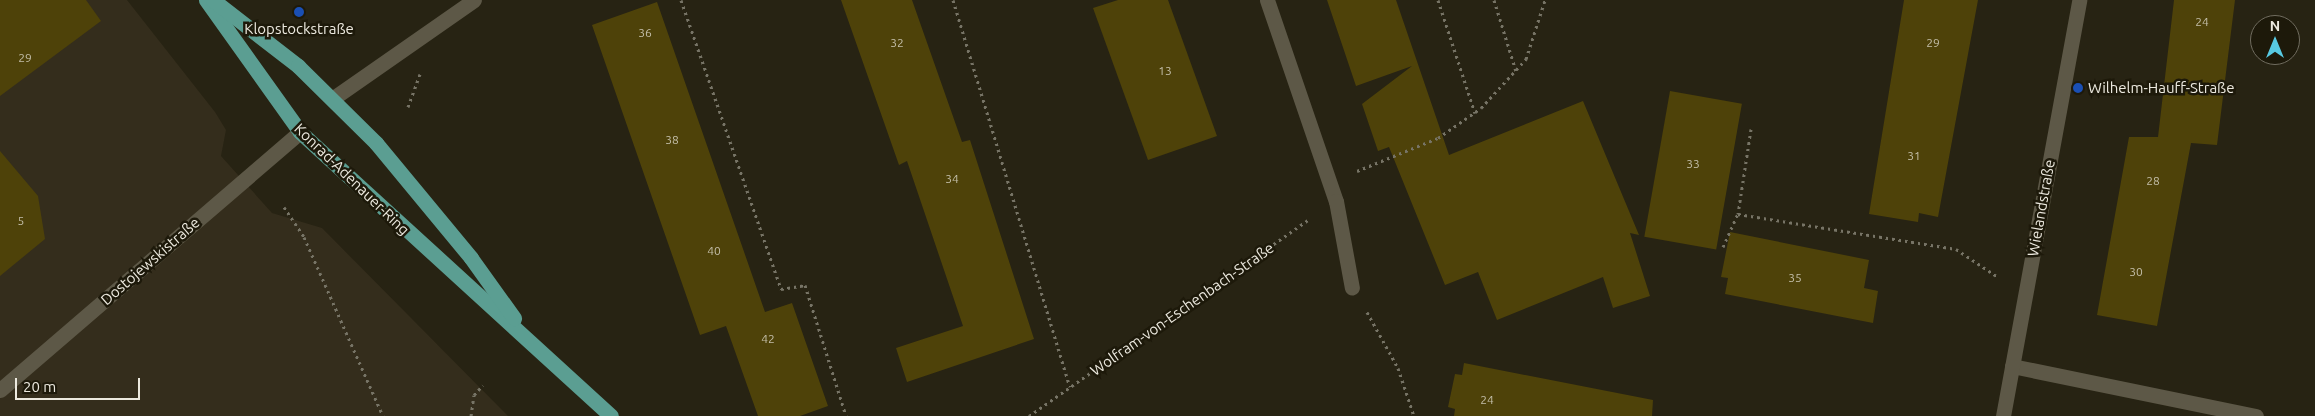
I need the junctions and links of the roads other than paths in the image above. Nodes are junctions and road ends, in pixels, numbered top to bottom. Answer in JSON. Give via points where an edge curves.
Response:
{"nodes":[{"id":1,"x":206,"y":0,"type":"edge"},
{"id":2,"x":213,"y":0,"type":"edge"},
{"id":3,"x":474,"y":0,"type":"edge"},
{"id":4,"x":1267,"y":0,"type":"edge"},
{"id":5,"x":2079,"y":0,"type":"edge"},
{"id":6,"x":332,"y":99,"type":"junction"},
{"id":7,"x":300,"y":132,"type":"junction"},
{"id":8,"x":1352,"y":288,"type":"road end"},
{"id":9,"x":525,"y":334,"type":"junction"},
{"id":10,"x":2012,"y":366,"type":"junction"},
{"id":11,"x":0,"y":390,"type":"edge"},
{"id":12,"x":611,"y":416,"type":"edge"},
{"id":13,"x":2003,"y":416,"type":"edge"},
{"id":14,"x":2256,"y":416,"type":"edge"}],
"edges":[{"from":1,"to":7,"type":"main road","name":"Konrad-Adenauer-Ring"},
{"from":2,"to":6,"type":"main road","name":"Konrad-Adenauer-Ring","via":[[265,37]]},
{"from":3,"to":6,"type":"street"},
{"from":4,"to":8,"type":"street","via":[[1336,201]]},
{"from":5,"to":10,"type":"street","name":"Wielandstraße"},
{"from":6,"to":9,"type":"main road","name":"Konrad-Adenauer-Ring","via":[[422,197]]},
{"from":7,"to":9,"type":"main road","name":"Konrad-Adenauer-Ring"},
{"from":7,"to":11,"type":"street","name":"Dostojewskistraße"},
{"from":9,"to":12,"type":"main road","name":"Konrad-Adenauer-Ring"},
{"from":10,"to":13,"type":"street","name":"Wielandstraße"},
{"from":10,"to":14,"type":"street"}]}
